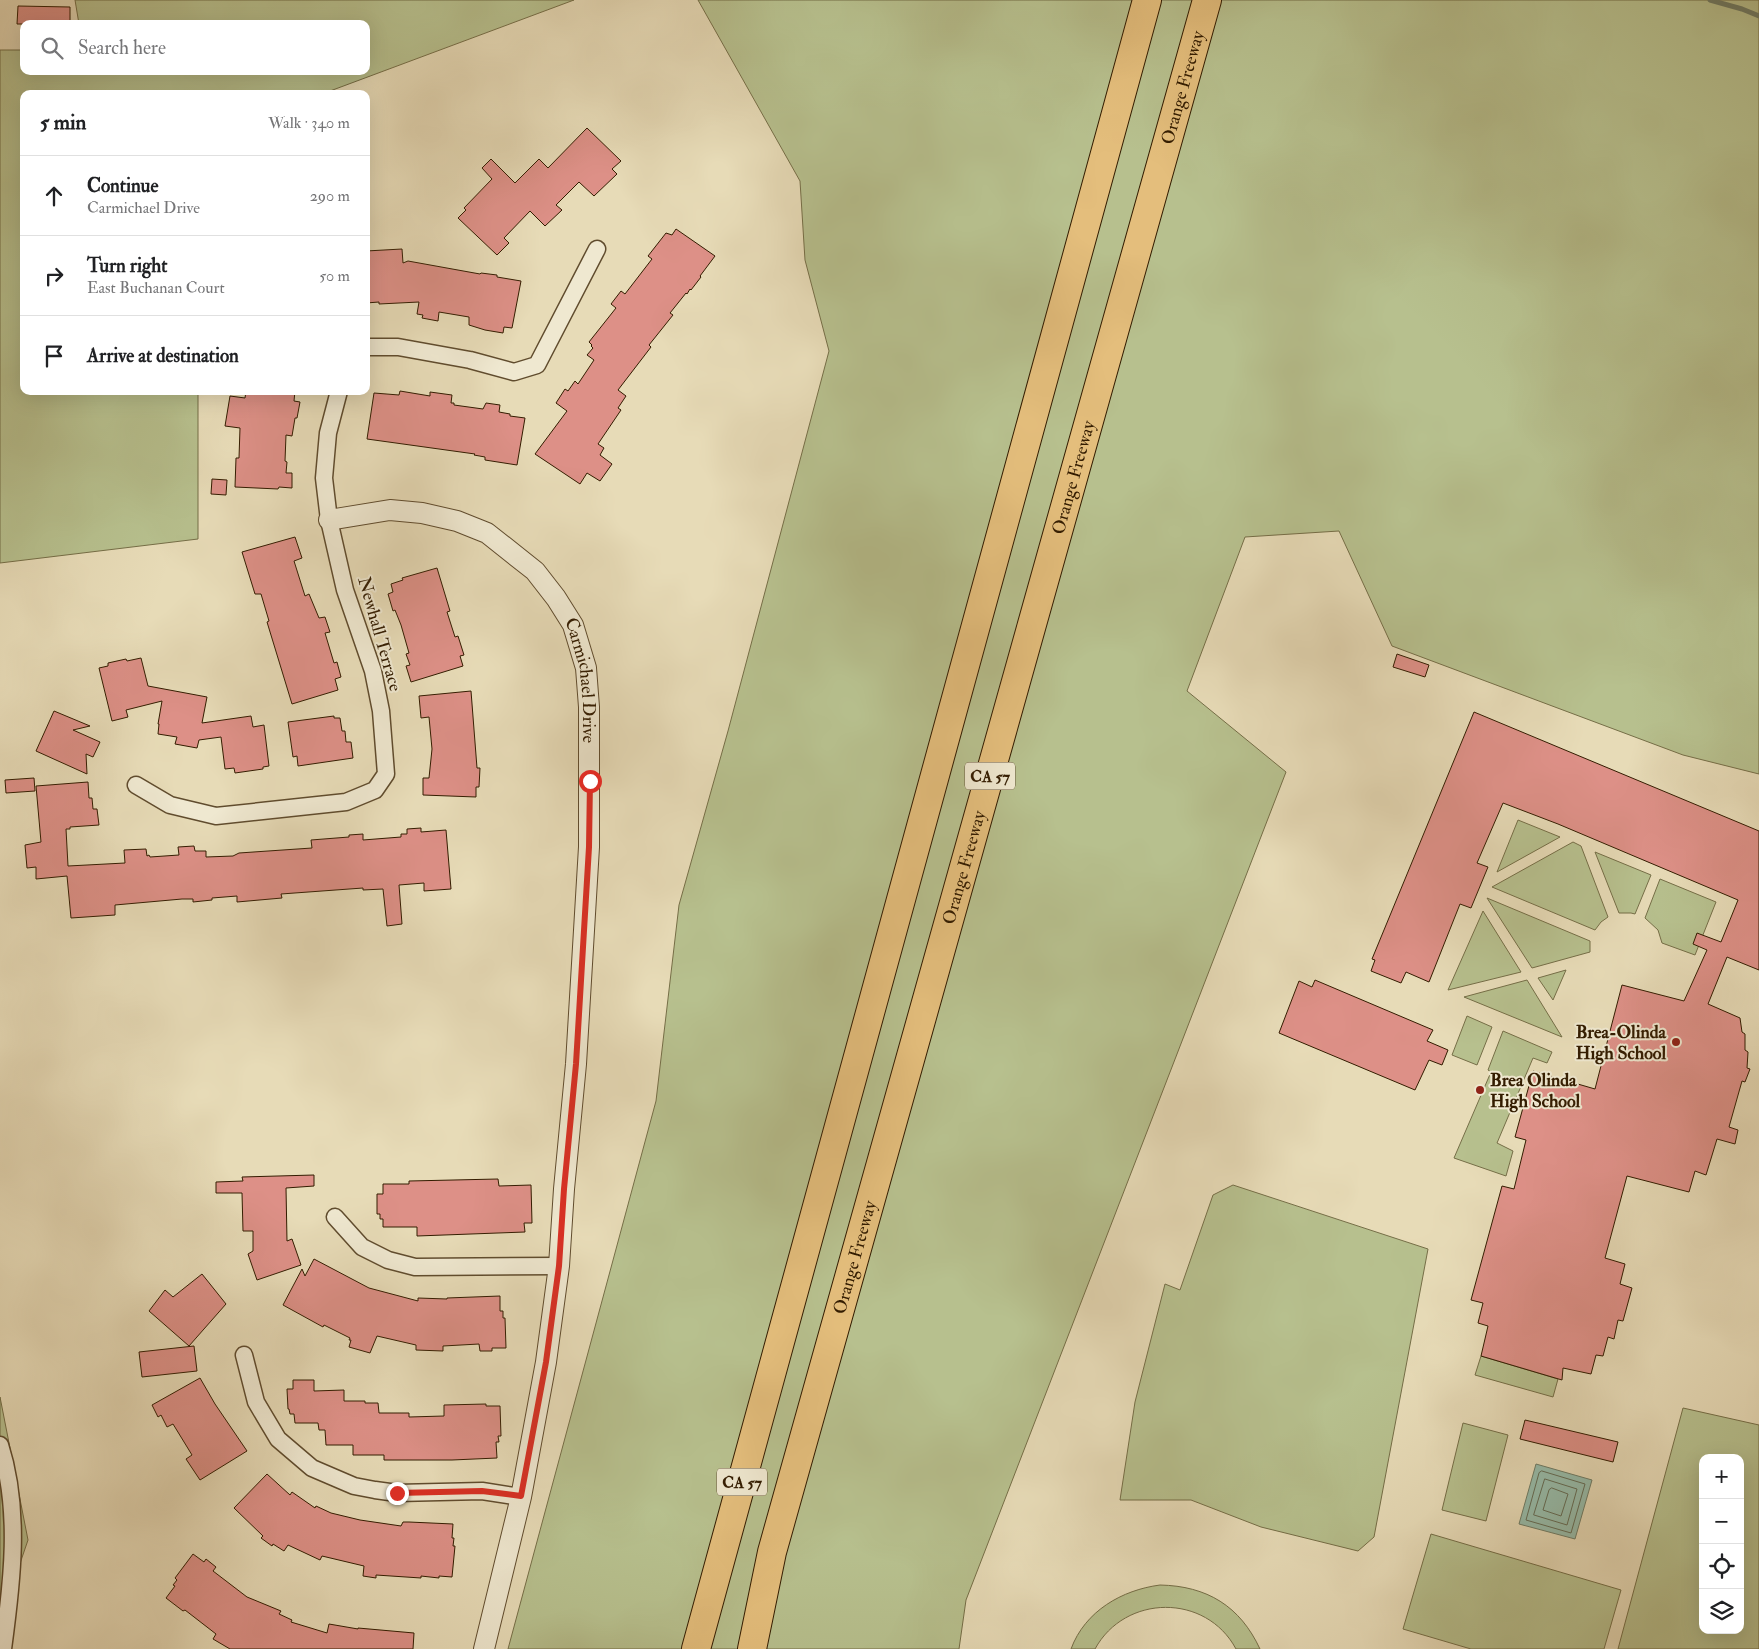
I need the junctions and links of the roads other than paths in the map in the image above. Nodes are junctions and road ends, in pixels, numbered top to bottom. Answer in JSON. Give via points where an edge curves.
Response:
{"nodes":[{"id":1,"x":1147,"y":0,"type":"edge"},
{"id":2,"x":1207,"y":0,"type":"edge"},
{"id":3,"x":597,"y":249,"type":"dead end"},
{"id":4,"x":370,"y":347,"type":"edge"},
{"id":5,"x":337,"y":395,"type":"edge"},
{"id":6,"x":329,"y":520,"type":"junction"},
{"id":7,"x":136,"y":785,"type":"dead end"},
{"id":8,"x":335,"y":1216,"type":"dead end"},
{"id":9,"x":559,"y":1266,"type":"junction"},
{"id":10,"x":244,"y":1355,"type":"dead end"},
{"id":11,"x":0,"y":1445,"type":"edge"},
{"id":12,"x":521,"y":1496,"type":"junction"},
{"id":13,"x":772,"y":1552,"type":"junction"},
{"id":14,"x":2,"y":1649,"type":"edge"},
{"id":15,"x":484,"y":1649,"type":"edge"},
{"id":16,"x":696,"y":1649,"type":"edge"},
{"id":17,"x":752,"y":1649,"type":"edge"},
{"id":18,"x":761,"y":1649,"type":"edge"}],
"edges":[{"from":1,"to":16,"type":"highway","number":"CA 57"},
{"from":2,"to":13,"type":"highway","name":"Orange Freeway","number":"CA 57"},
{"from":3,"to":4,"type":"street","via":[[537,365],[514,372],[398,347]]},
{"from":5,"to":6,"type":"street","name":"Newhall Terrace","via":[[328,432],[324,478]]},
{"from":6,"to":7,"type":"street","name":"Newhall Terrace","via":[[345,590],[373,671],[381,711],[386,774],[375,790],[346,802],[216,816],[170,805]]},
{"from":6,"to":9,"type":"street","name":"Carmichael Drive","via":[[390,510],[457,520],[487,533],[535,571],[573,625],[580,644],[586,668],[589,707],[589,847],[576,1064]]},
{"from":8,"to":9,"type":"street","via":[[362,1247],[388,1260],[415,1267]]},
{"from":9,"to":12,"type":"street","name":"Carmichael Drive","via":[[546,1362]]},
{"from":10,"to":12,"type":"street","via":[[256,1402],[278,1439],[312,1468],[354,1486],[397,1493],[482,1491]]},
{"from":11,"to":14,"type":"street","via":[[7,1469],[13,1521],[9,1605]]},
{"from":12,"to":15,"type":"street","name":"Carmichael Drive"},
{"from":13,"to":17,"type":"highway","name":"Orange Freeway","number":"CA 57"},
{"from":13,"to":18,"type":"highway"}]}
